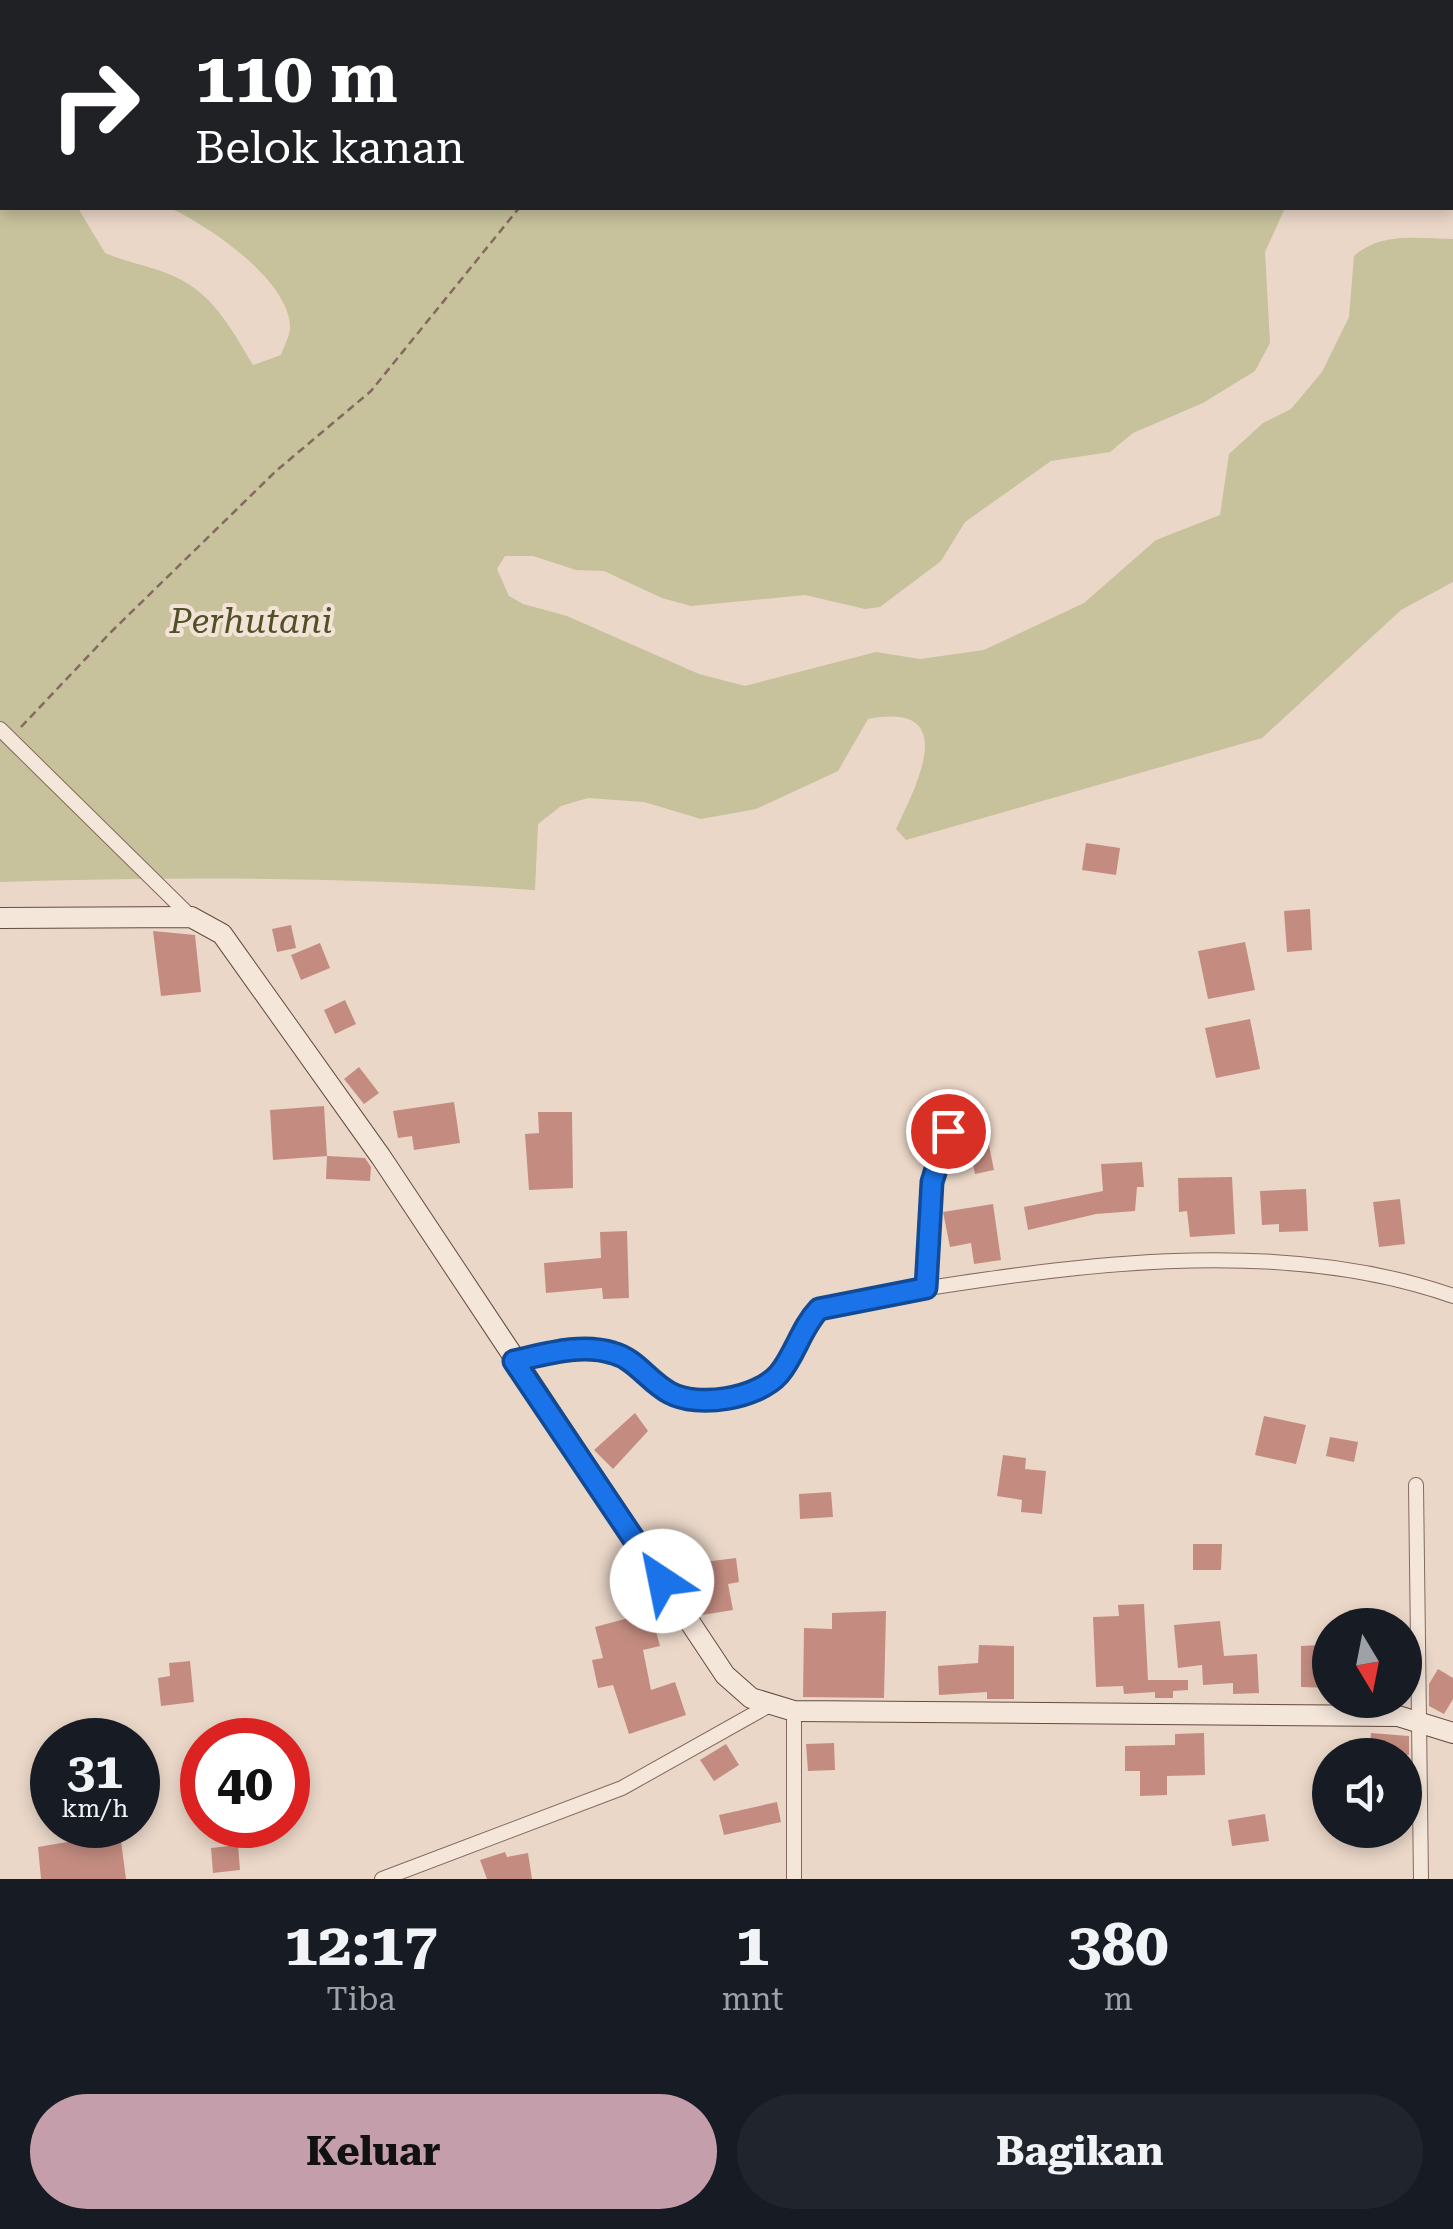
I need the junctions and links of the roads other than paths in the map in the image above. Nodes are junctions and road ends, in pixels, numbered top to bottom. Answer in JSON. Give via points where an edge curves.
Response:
{"nodes":[{"id":1,"x":5,"y":734,"type":"edge"},
{"id":2,"x":191,"y":917,"type":"junction"},
{"id":3,"x":0,"y":918,"type":"edge"},
{"id":4,"x":948,"y":1131,"type":"dead end"},
{"id":5,"x":926,"y":1288,"type":"junction"},
{"id":6,"x":1453,"y":1296,"type":"edge"},
{"id":7,"x":514,"y":1361,"type":"junction"},
{"id":8,"x":1416,"y":1484,"type":"dead end"},
{"id":9,"x":768,"y":1706,"type":"junction"},
{"id":10,"x":794,"y":1711,"type":"junction"},
{"id":11,"x":1417,"y":1719,"type":"junction"},
{"id":12,"x":1453,"y":1733,"type":"edge"},
{"id":13,"x":382,"y":1879,"type":"edge"},
{"id":14,"x":794,"y":1879,"type":"edge"},
{"id":15,"x":1420,"y":1879,"type":"edge"}],
"edges":[{"from":1,"to":2,"type":"street"},
{"from":2,"to":3,"type":"street"},
{"from":2,"to":7,"type":"street","via":[[233,946]]},
{"from":4,"to":5,"type":"street","via":[[932,1182]]},
{"from":5,"to":6,"type":"street","via":[[1150,1260],[1348,1268]]},
{"from":5,"to":7,"type":"street","via":[[819,1309],[779,1374],[764,1386],[727,1396],[672,1394],[630,1361],[597,1350]]},
{"from":7,"to":9,"type":"street","via":[[725,1675]]},
{"from":8,"to":11,"type":"street"},
{"from":9,"to":10,"type":"street"},
{"from":9,"to":13,"type":"street","via":[[622,1788]]},
{"from":10,"to":11,"type":"street"},
{"from":10,"to":14,"type":"street"},
{"from":11,"to":12,"type":"street"},
{"from":11,"to":15,"type":"street"}]}
